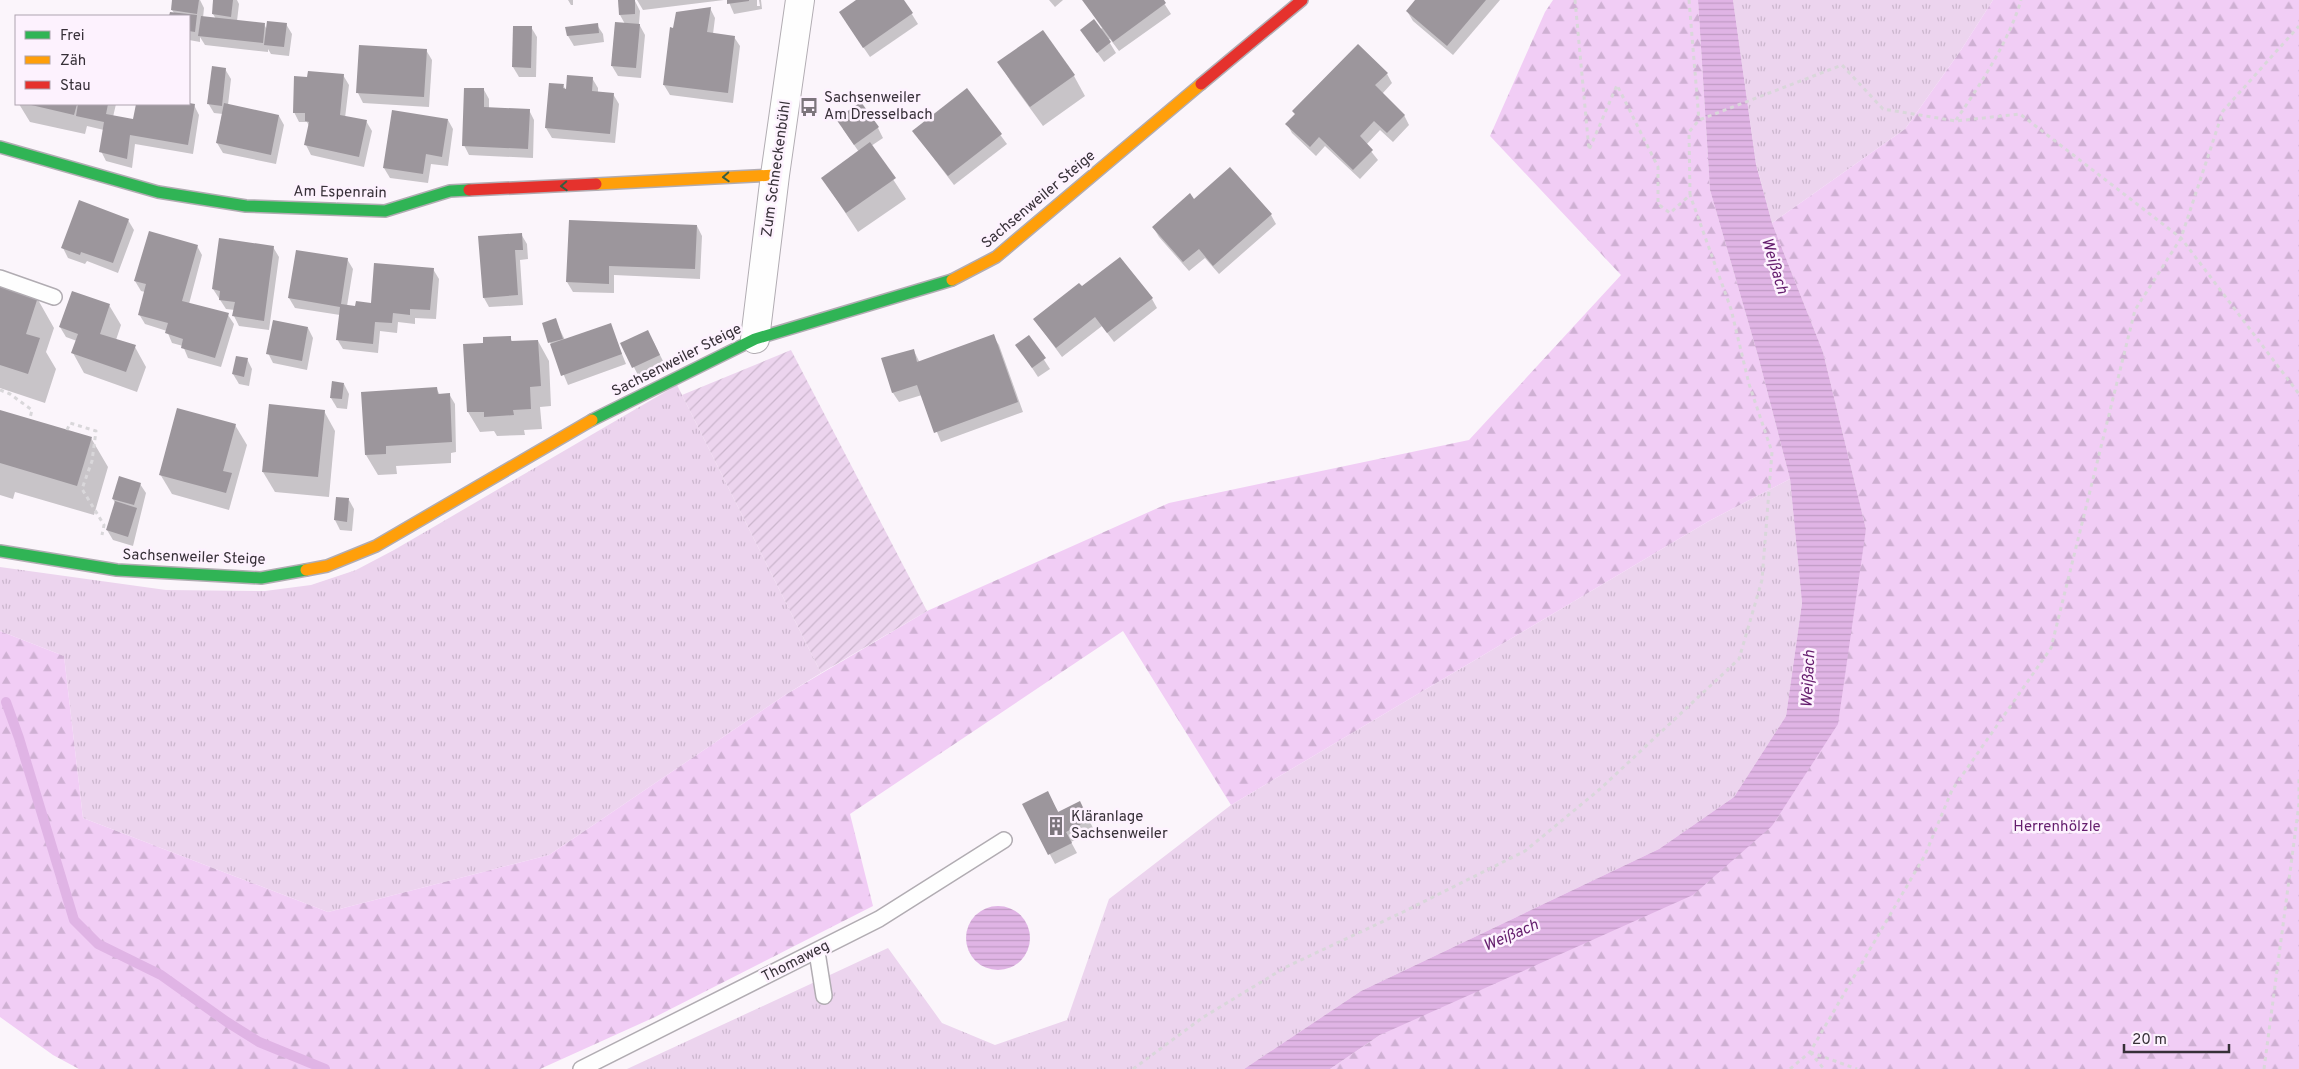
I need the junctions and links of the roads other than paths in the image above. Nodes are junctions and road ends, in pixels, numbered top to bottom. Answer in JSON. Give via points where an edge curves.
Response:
{"nodes":[{"id":1,"x":800,"y":0,"type":"edge"},
{"id":2,"x":1302,"y":0,"type":"edge"},
{"id":3,"x":0,"y":147,"type":"edge"},
{"id":4,"x":775,"y":175,"type":"junction"},
{"id":5,"x":0,"y":278,"type":"edge"},
{"id":6,"x":54,"y":297,"type":"dead end"},
{"id":7,"x":754,"y":338,"type":"junction"},
{"id":8,"x":0,"y":551,"type":"edge"},
{"id":9,"x":1004,"y":840,"type":"dead end"},
{"id":10,"x":816,"y":952,"type":"junction"},
{"id":11,"x":824,"y":996,"type":"dead end"},
{"id":12,"x":581,"y":1069,"type":"edge"}],
"edges":[{"from":1,"to":4,"type":"street","name":"Zum Schneckenbühl"},
{"from":2,"to":7,"type":"street","name":"Sachsenweiler Steige","via":[[996,257],[959,278]]},
{"from":4,"to":3,"type":"street","name":"Am Espenrain","one_way":true,"via":[[450,192],[386,211],[246,206],[158,192]]},
{"from":4,"to":7,"type":"street","name":"Zum Schneckenbühl"},
{"from":5,"to":6,"type":"lane"},
{"from":7,"to":8,"type":"street","name":"Sachsenweiler Steige","via":[[570,431],[376,546],[327,566],[261,578],[118,570]]},
{"from":9,"to":10,"type":"lane","name":"Thomaweg","via":[[879,919]]},
{"from":10,"to":11,"type":"lane"},
{"from":10,"to":12,"type":"lane","name":"Thomaweg"}]}
